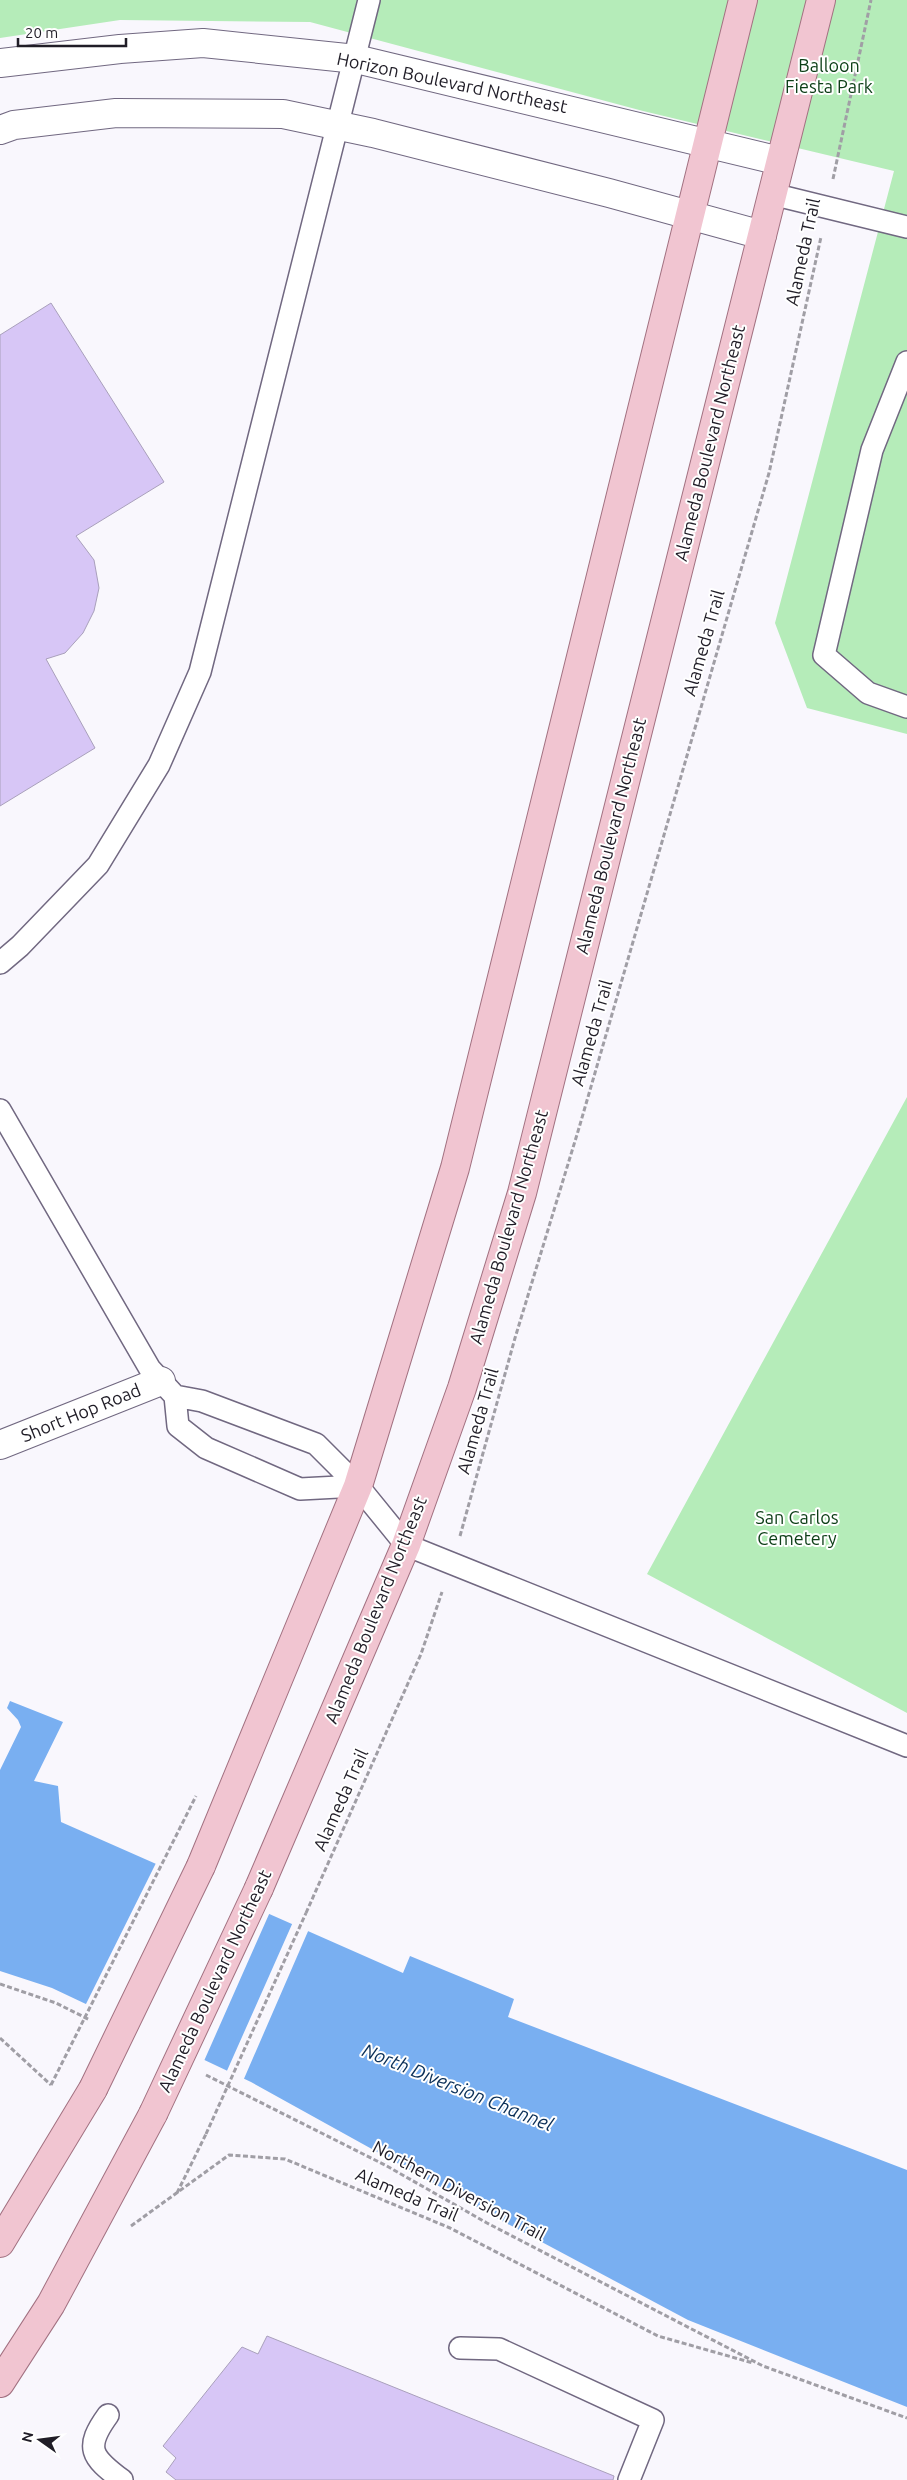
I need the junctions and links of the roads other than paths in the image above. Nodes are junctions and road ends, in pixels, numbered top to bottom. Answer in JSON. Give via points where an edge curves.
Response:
{"nodes":[{"id":1,"x":369,"y":0,"type":"edge"},
{"id":2,"x":743,"y":0,"type":"edge"},
{"id":3,"x":820,"y":0,"type":"edge"},
{"id":4,"x":356,"y":59,"type":"junction"},
{"id":5,"x":0,"y":64,"type":"edge"},
{"id":6,"x":339,"y":125,"type":"junction"},
{"id":7,"x":0,"y":130,"type":"edge"},
{"id":8,"x":707,"y":142,"type":"junction"},
{"id":9,"x":780,"y":161,"type":"junction"},
{"id":10,"x":772,"y":194,"type":"junction"},
{"id":11,"x":689,"y":216,"type":"junction"},
{"id":12,"x":907,"y":227,"type":"edge"},
{"id":13,"x":762,"y":235,"type":"junction"},
{"id":14,"x":907,"y":362,"type":"edge"},
{"id":15,"x":907,"y":707,"type":"edge"},
{"id":16,"x":0,"y":963,"type":"edge"},
{"id":17,"x":0,"y":1110,"type":"edge"},
{"id":18,"x":168,"y":1388,"type":"junction"},
{"id":19,"x":0,"y":1445,"type":"edge"},
{"id":20,"x":358,"y":1486,"type":"junction"},
{"id":21,"x":406,"y":1545,"type":"junction"},
{"id":22,"x":907,"y":1746,"type":"edge"},
{"id":23,"x":0,"y":2242,"type":"edge"},
{"id":24,"x":460,"y":2348,"type":"dead end"},
{"id":25,"x":0,"y":2383,"type":"edge"},
{"id":26,"x":108,"y":2415,"type":"dead end"},
{"id":27,"x":122,"y":2480,"type":"edge"},
{"id":28,"x":630,"y":2480,"type":"edge"}],
"edges":[{"from":1,"to":4,"type":"lane"},
{"from":2,"to":8,"type":"main road"},
{"from":3,"to":9,"type":"main road","name":"Alameda Boulevard Northeast"},
{"from":4,"to":5,"type":"street","name":"Horizon Boulevard Northeast","via":[[203,43],[120,49]]},
{"from":4,"to":6,"type":"lane"},
{"from":4,"to":8,"type":"street","name":"Horizon Boulevard Northeast"},
{"from":6,"to":7,"type":"street","via":[[283,114],[116,113],[14,125]]},
{"from":6,"to":11,"type":"street"},
{"from":6,"to":16,"type":"lane","via":[[200,672],[159,765],[98,865]]},
{"from":8,"to":9,"type":"street","name":"Horizon Boulevard Northeast"},
{"from":8,"to":11,"type":"main road"},
{"from":9,"to":10,"type":"main road","name":"Alameda Boulevard Northeast"},
{"from":10,"to":12,"type":"lane"},
{"from":10,"to":13,"type":"main road","name":"Alameda Boulevard Northeast"},
{"from":11,"to":13,"type":"street"},
{"from":11,"to":20,"type":"main road","via":[[455,1168]]},
{"from":13,"to":21,"type":"main road","name":"Alameda Boulevard Northeast","via":[[522,1193],[462,1388]]},
{"from":14,"to":15,"type":"lane","via":[[872,450],[824,655],[868,693]]},
{"from":17,"to":18,"type":"lane","via":[[150,1368]]},
{"from":18,"to":19,"type":"street","name":"Short Hop Road"},
{"from":18,"to":20,"type":"lane","via":[[316,1444]]},
{"from":18,"to":20,"type":"lane","via":[[178,1426],[206,1448],[300,1489]]},
{"from":20,"to":21,"type":"lane"},
{"from":20,"to":23,"type":"main road","bridge":true,"via":[[201,1866],[93,2089]]},
{"from":21,"to":22,"type":"lane"},
{"from":21,"to":25,"type":"main road","name":"Alameda Boulevard Northeast","bridge":true,"via":[[258,1888],[153,2114],[52,2304]]},
{"from":24,"to":28,"type":"lane","via":[[498,2349],[653,2420]]},
{"from":26,"to":27,"type":"lane","via":[[96,2432],[93,2445],[97,2459]]}]}
